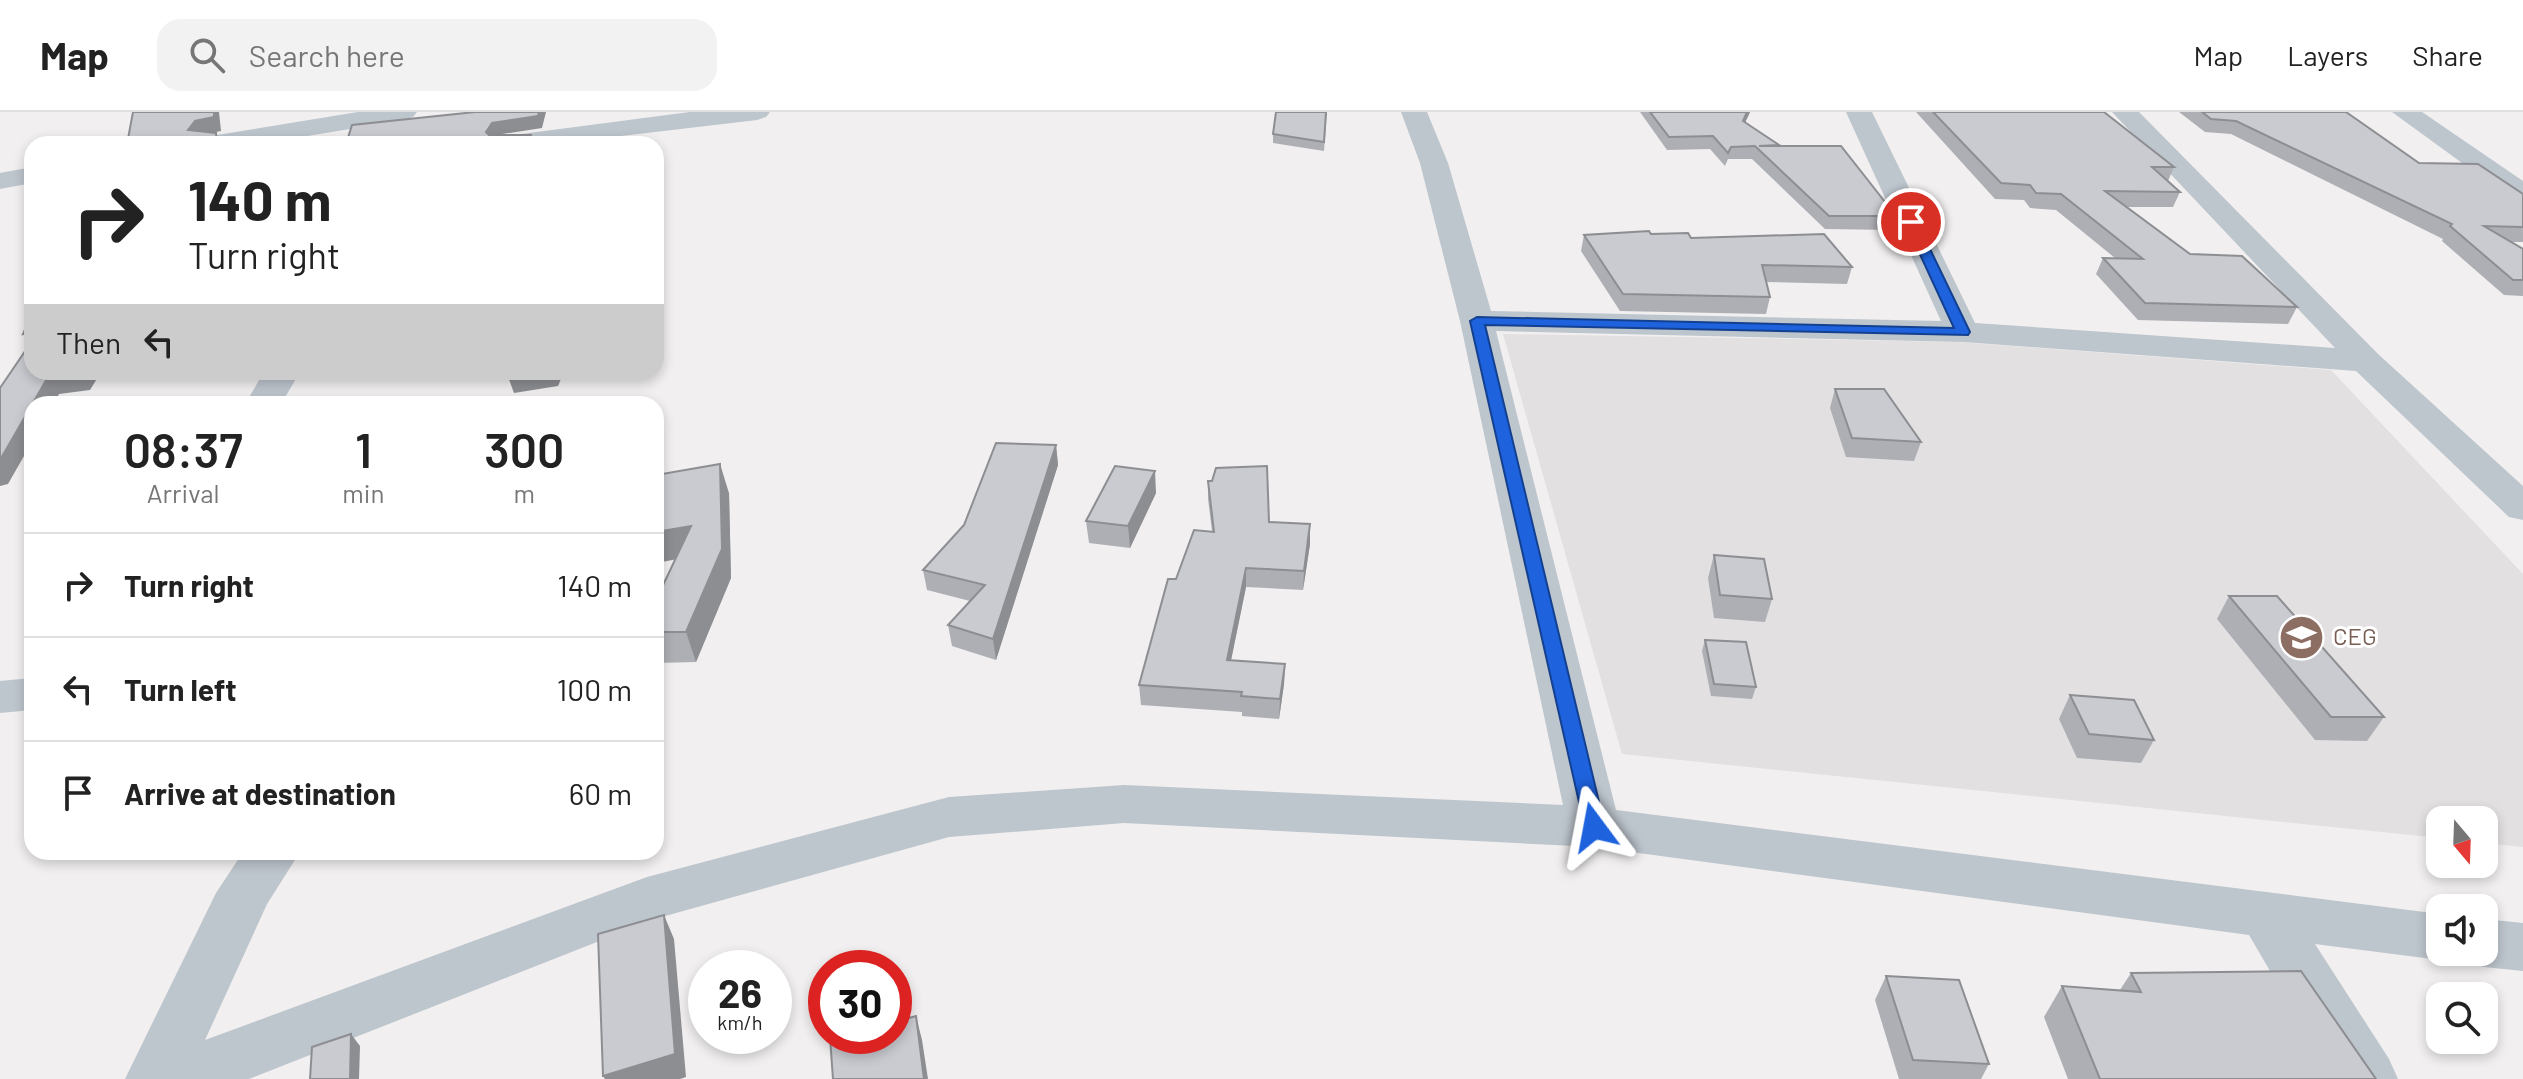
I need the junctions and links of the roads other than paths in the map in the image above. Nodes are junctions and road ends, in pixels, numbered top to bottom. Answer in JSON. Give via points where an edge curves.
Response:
{"nodes":[{"id":1,"x":404,"y":112,"type":"edge"},
{"id":2,"x":757,"y":112,"type":"edge"},
{"id":3,"x":1414,"y":112,"type":"edge"},
{"id":4,"x":1859,"y":112,"type":"edge"},
{"id":5,"x":2125,"y":112,"type":"edge"},
{"id":6,"x":2405,"y":112,"type":"edge"},
{"id":7,"x":566,"y":123,"type":"edge"},
{"id":8,"x":275,"y":130,"type":"edge"},
{"id":9,"x":248,"y":136,"type":"edge"},
{"id":10,"x":529,"y":136,"type":"edge"},
{"id":11,"x":24,"y":176,"type":"edge"},
{"id":12,"x":0,"y":181,"type":"edge"},
{"id":13,"x":2523,"y":194,"type":"edge"},
{"id":14,"x":1477,"y":321,"type":"junction"},
{"id":15,"x":1963,"y":332,"type":"junction"},
{"id":16,"x":2366,"y":361,"type":"junction"},
{"id":17,"x":2523,"y":508,"type":"edge"},
{"id":18,"x":24,"y":695,"type":"edge"},
{"id":19,"x":0,"y":697,"type":"edge"},
{"id":20,"x":1594,"y":827,"type":"junction"},
{"id":21,"x":267,"y":860,"type":"edge"},
{"id":22,"x":2268,"y":917,"type":"junction"},
{"id":23,"x":2426,"y":935,"type":"edge"},
{"id":24,"x":2498,"y":944,"type":"edge"},
{"id":25,"x":2523,"y":947,"type":"edge"},
{"id":26,"x":156,"y":1079,"type":"edge"},
{"id":27,"x":176,"y":1079,"type":"edge"},
{"id":28,"x":2367,"y":1079,"type":"edge"}],
"edges":[{"from":1,"to":8,"type":"street"},
{"from":2,"to":7,"type":"street"},
{"from":3,"to":14,"type":"street","via":[[1434,163]]},
{"from":4,"to":15,"type":"street"},
{"from":5,"to":16,"type":"street"},
{"from":6,"to":13,"type":"street"},
{"from":7,"to":10,"type":"street"},
{"from":8,"to":9,"type":"street"},
{"from":11,"to":12,"type":"street"},
{"from":14,"to":15,"type":"street"},
{"from":14,"to":20,"type":"street"},
{"from":15,"to":16,"type":"street"},
{"from":16,"to":17,"type":"street"},
{"from":18,"to":19,"type":"street"},
{"from":20,"to":22,"type":"street"},
{"from":20,"to":27,"type":"street","via":[[1124,804],[949,817],[647,899]]},
{"from":21,"to":26,"type":"street","via":[[244,893]]},
{"from":22,"to":23,"type":"street"},
{"from":22,"to":28,"type":"street"},
{"from":24,"to":25,"type":"street"}]}
